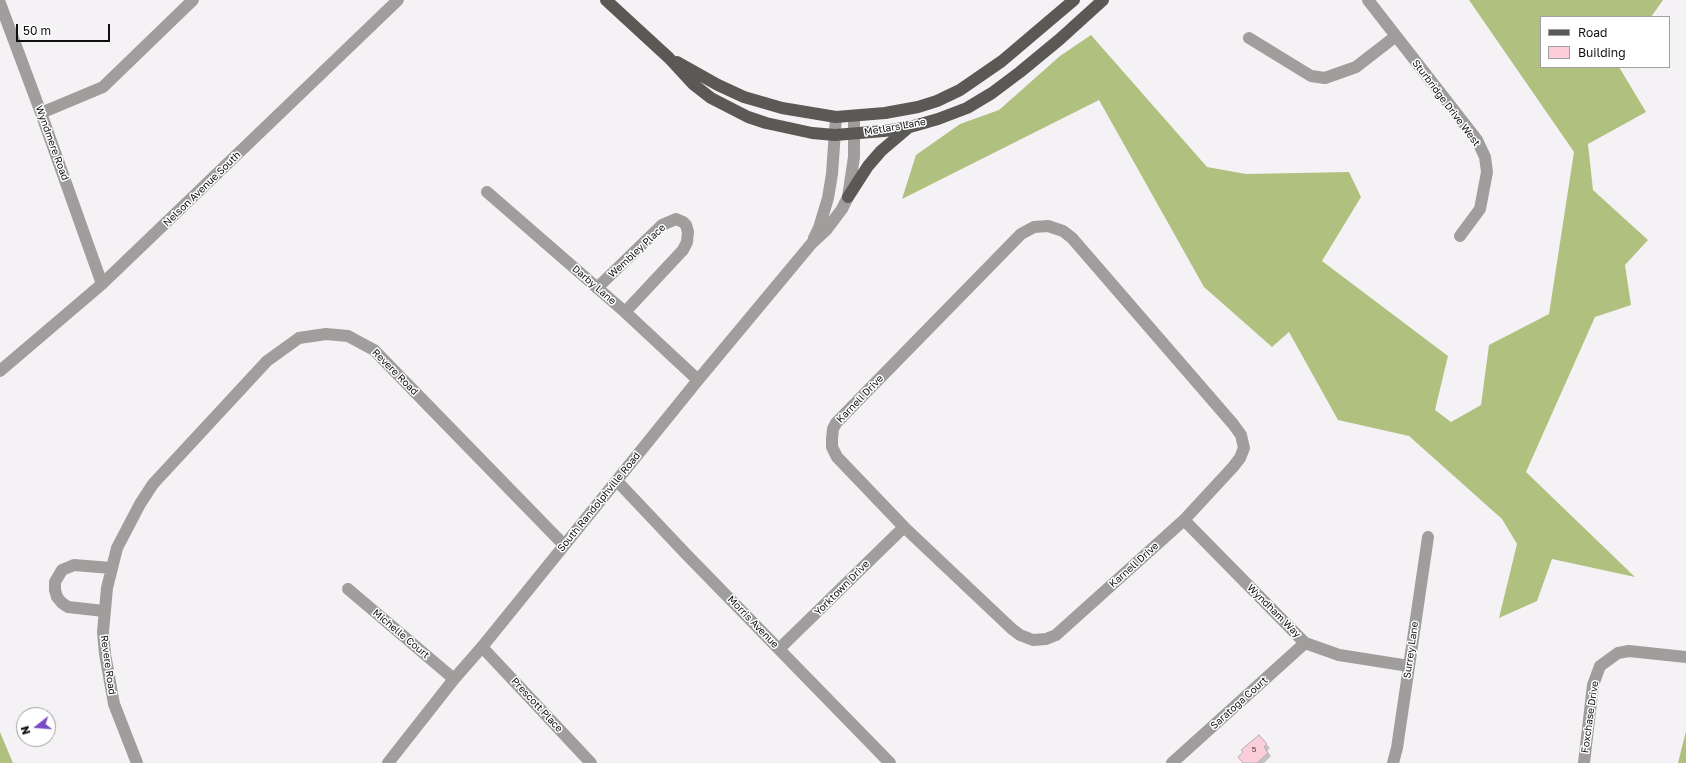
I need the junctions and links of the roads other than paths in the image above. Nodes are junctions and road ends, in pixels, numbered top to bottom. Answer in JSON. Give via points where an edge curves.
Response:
{"nodes":[{"id":1,"x":193,"y":0,"type":"edge"},
{"id":2,"x":398,"y":0,"type":"edge"},
{"id":3,"x":606,"y":0,"type":"edge"},
{"id":4,"x":1074,"y":0,"type":"edge"},
{"id":5,"x":1104,"y":0,"type":"edge"},
{"id":6,"x":1368,"y":0,"type":"edge"},
{"id":7,"x":0,"y":3,"type":"edge"},
{"id":8,"x":1396,"y":36,"type":"junction"},
{"id":9,"x":1249,"y":38,"type":"dead end"},
{"id":10,"x":669,"y":58,"type":"junction"},
{"id":11,"x":42,"y":113,"type":"junction"},
{"id":12,"x":836,"y":116,"type":"junction"},
{"id":13,"x":854,"y":116,"type":"junction"},
{"id":14,"x":910,"y":127,"type":"junction"},
{"id":15,"x":854,"y":134,"type":"junction"},
{"id":16,"x":835,"y":135,"type":"junction"},
{"id":17,"x":487,"y":192,"type":"dead end"},
{"id":18,"x":848,"y":197,"type":"junction"},
{"id":19,"x":1460,"y":236,"type":"dead end"},
{"id":20,"x":812,"y":243,"type":"junction"},
{"id":21,"x":102,"y":284,"type":"junction"},
{"id":22,"x":597,"y":288,"type":"junction"},
{"id":23,"x":625,"y":312,"type":"junction"},
{"id":24,"x":0,"y":371,"type":"edge"},
{"id":25,"x":698,"y":380,"type":"junction"},
{"id":26,"x":617,"y":481,"type":"junction"},
{"id":27,"x":1184,"y":520,"type":"junction"},
{"id":28,"x":904,"y":526,"type":"junction"},
{"id":29,"x":1428,"y":538,"type":"dead end"},
{"id":30,"x":564,"y":545,"type":"junction"},
{"id":31,"x":111,"y":568,"type":"junction"},
{"id":32,"x":348,"y":590,"type":"dead end"},
{"id":33,"x":104,"y":611,"type":"junction"},
{"id":34,"x":1305,"y":643,"type":"junction"},
{"id":35,"x":482,"y":648,"type":"junction"},
{"id":36,"x":779,"y":649,"type":"junction"},
{"id":37,"x":1686,"y":657,"type":"edge"},
{"id":38,"x":1409,"y":666,"type":"junction"},
{"id":39,"x":454,"y":679,"type":"junction"},
{"id":40,"x":137,"y":763,"type":"edge"},
{"id":41,"x":388,"y":763,"type":"edge"},
{"id":42,"x":591,"y":763,"type":"edge"},
{"id":43,"x":890,"y":763,"type":"edge"},
{"id":44,"x":1172,"y":763,"type":"edge"},
{"id":45,"x":1393,"y":763,"type":"edge"},
{"id":46,"x":1584,"y":763,"type":"edge"}],
"edges":[{"from":1,"to":11,"type":"street","via":[[103,87]]},
{"from":2,"to":21,"type":"street","name":"Nelson Avenue South"},
{"from":3,"to":10,"type":"main road","name":"Metlars Lane"},
{"from":4,"to":13,"type":"main road","name":"Metlars Lane","via":[[1002,60],[960,90],[918,107]]},
{"from":5,"to":14,"type":"main road","name":"Metlars Lane","via":[[992,93],[960,111]]},
{"from":6,"to":8,"type":"street","name":"Sturbridge Drive West"},
{"from":7,"to":11,"type":"street","name":"Wyndmere Road"},
{"from":8,"to":9,"type":"street","via":[[1356,67],[1325,78],[1311,76]]},
{"from":8,"to":19,"type":"street","name":"Sturbridge Drive West","via":[[1477,140],[1485,157],[1487,172],[1480,209]]},
{"from":10,"to":12,"type":"main road","name":"Metlars Lane","via":[[718,85],[756,101],[803,112]]},
{"from":10,"to":16,"type":"main road","name":"Metlars Lane","via":[[693,84],[711,98],[748,117],[782,127]]},
{"from":11,"to":21,"type":"street","name":"Wyndmere Road"},
{"from":12,"to":13,"type":"main road","name":"Metlars Lane"},
{"from":12,"to":16,"type":"street","name":"South Randolphville Road"},
{"from":13,"to":15,"type":"street","name":"South Randolphville Road"},
{"from":14,"to":15,"type":"main road","name":"Metlars Lane"},
{"from":14,"to":18,"type":"main road","via":[[881,151]]},
{"from":15,"to":16,"type":"main road","name":"Metlars Lane"},
{"from":15,"to":18,"type":"street","name":"South Randolphville Road","via":[[854,157]]},
{"from":16,"to":20,"type":"street","name":"South Randolphville Road","via":[[828,198]]},
{"from":17,"to":22,"type":"street","name":"Darby Lane"},
{"from":18,"to":20,"type":"street","name":"South Randolphville Road","via":[[834,220]]},
{"from":20,"to":25,"type":"street","name":"South Randolphville Road"},
{"from":21,"to":24,"type":"street","name":"Nelson Avenue South"},
{"from":22,"to":23,"type":"street","name":"Darby Lane"},
{"from":22,"to":23,"type":"street","name":"Wembley Place","via":[[662,225],[676,219],[683,222],[688,232],[687,242],[682,250]]},
{"from":23,"to":25,"type":"street","name":"Darby Lane"},
{"from":25,"to":26,"type":"street","name":"South Randolphville Road"},
{"from":26,"to":30,"type":"street","name":"South Randolphville Road"},
{"from":26,"to":36,"type":"street","name":"Morris Avenue"},
{"from":27,"to":28,"type":"street","name":"Karnell Drive","via":[[1056,635],[1033,640],[1012,629]]},
{"from":27,"to":28,"type":"street","name":"Karnell Drive","via":[[1240,458],[1244,448],[1241,435],[1072,238],[1063,231],[1048,226],[1034,227],[1021,234],[836,423],[833,429],[832,447],[837,457]]},
{"from":27,"to":34,"type":"street","name":"Wyndham Way"},
{"from":28,"to":36,"type":"street","name":"Yorktown Drive"},
{"from":29,"to":38,"type":"street","name":"Surrey Lane"},
{"from":30,"to":31,"type":"street","name":"Revere Road","via":[[374,350],[348,336],[326,334],[299,338],[267,361],[158,479],[126,529]]},
{"from":30,"to":35,"type":"street","name":"South Randolphville Road"},
{"from":31,"to":33,"type":"street","name":"Revere Road"},
{"from":31,"to":33,"type":"street","via":[[74,564],[62,570],[55,582],[57,597],[68,607]]},
{"from":32,"to":39,"type":"street","name":"Michelle Court"},
{"from":33,"to":40,"type":"street","name":"Revere Road","via":[[103,632],[108,679],[114,704]]},
{"from":34,"to":38,"type":"street","name":"Wyndham Way","via":[[1339,655]]},
{"from":34,"to":44,"type":"street","name":"Saratoga Court"},
{"from":35,"to":39,"type":"street","name":"South Randolphville Road"},
{"from":35,"to":42,"type":"street","name":"Prescott Place"},
{"from":36,"to":43,"type":"street","name":"Morris Avenue"},
{"from":37,"to":46,"type":"street","name":"Foxchase Drive","via":[[1629,651],[1618,653],[1600,666],[1593,685]]},
{"from":38,"to":45,"type":"street","name":"Surrey Lane"},
{"from":39,"to":41,"type":"street","name":"South Randolphville Road"}]}
